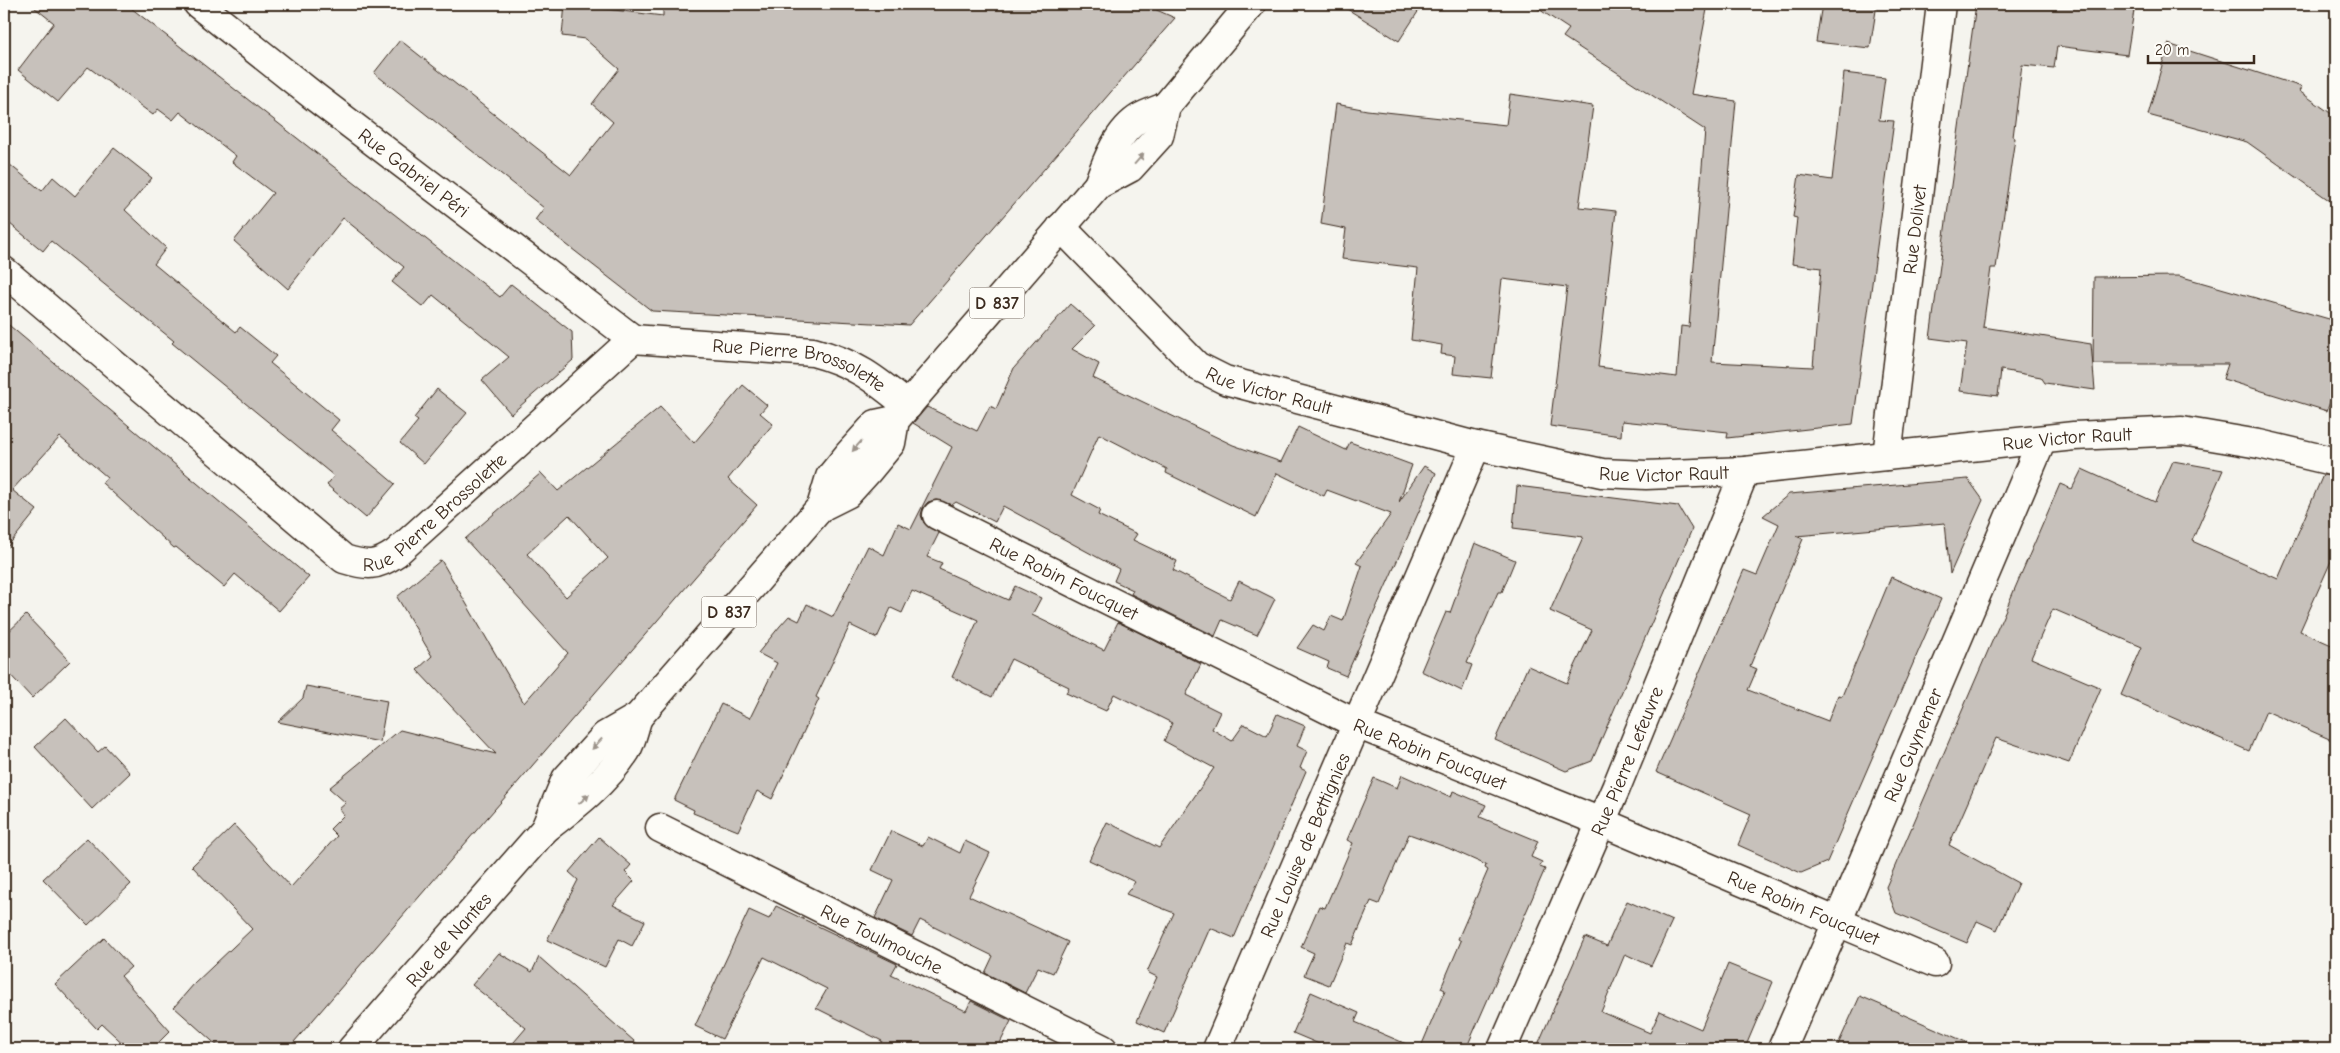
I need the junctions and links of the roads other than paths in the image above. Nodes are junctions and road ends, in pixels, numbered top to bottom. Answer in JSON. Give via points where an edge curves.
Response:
{"nodes":[{"id":1,"x":198,"y":4,"type":"edge"},
{"id":2,"x":1941,"y":4,"type":"edge"},
{"id":3,"x":1252,"y":5,"type":"edge"},
{"id":4,"x":1061,"y":227,"type":"junction"},
{"id":5,"x":4,"y":271,"type":"edge"},
{"id":6,"x":633,"y":339,"type":"junction"},
{"id":7,"x":902,"y":413,"type":"junction"},
{"id":8,"x":2042,"y":440,"type":"junction"},
{"id":9,"x":1476,"y":446,"type":"junction"},
{"id":10,"x":1886,"y":456,"type":"junction"},
{"id":11,"x":2336,"y":462,"type":"edge"},
{"id":12,"x":1745,"y":471,"type":"junction"},
{"id":13,"x":937,"y":515,"type":"dead end"},
{"id":14,"x":1358,"y":725,"type":"junction"},
{"id":15,"x":1601,"y":822,"type":"junction"},
{"id":16,"x":660,"y":828,"type":"dead end"},
{"id":17,"x":1838,"y":922,"type":"junction"},
{"id":18,"x":1935,"y":963,"type":"dead end"},
{"id":19,"x":352,"y":1049,"type":"edge"},
{"id":20,"x":1104,"y":1049,"type":"edge"},
{"id":21,"x":1218,"y":1049,"type":"edge"},
{"id":22,"x":1502,"y":1049,"type":"edge"},
{"id":23,"x":1782,"y":1049,"type":"edge"}],
"edges":[{"from":1,"to":6,"type":"street","name":"Rue Gabriel Péri"},
{"from":2,"to":10,"type":"street","name":"Rue Dolivet"},
{"from":3,"to":4,"type":"street","name":"Rue de Nantes","number":"D 837","via":[[1166,106],[1159,136],[1130,168],[1098,185]]},
{"from":4,"to":7,"type":"street","name":"Rue de Nantes","number":"D 837"},
{"from":4,"to":9,"type":"street","name":"Rue Victor Rault","via":[[1197,366],[1225,380]]},
{"from":5,"to":6,"type":"street","name":"Rue Pierre Brossolette","via":[[344,558],[371,565],[382,563],[396,553]]},
{"from":6,"to":7,"type":"street","name":"Rue Pierre Brossolette","via":[[813,352],[836,358],[861,370]]},
{"from":7,"to":19,"type":"street","name":"Rue de Nantes","number":"D 837","via":[[891,443],[867,472],[847,494],[821,506],[638,717],[627,750],[600,782],[582,801],[545,828]]},
{"from":8,"to":10,"type":"street","name":"Rue Victor Rault"},
{"from":8,"to":11,"type":"street","name":"Rue Victor Rault","via":[[2182,431]]},
{"from":8,"to":17,"type":"street","name":"Rue Guynemer"},
{"from":9,"to":12,"type":"street","name":"Rue Victor Rault","via":[[1602,473],[1646,475]]},
{"from":9,"to":14,"type":"street","name":"Rue Louise de Bettignies"},
{"from":10,"to":12,"type":"street","name":"Rue Victor Rault"},
{"from":12,"to":15,"type":"street","name":"Rue Pierre Lefeuvre"},
{"from":13,"to":14,"type":"street","name":"Rue Robin Foucquet"},
{"from":14,"to":15,"type":"street","name":"Rue Robin Foucquet"},
{"from":14,"to":21,"type":"street","name":"Rue Louise de Bettignies"},
{"from":15,"to":17,"type":"street","name":"Rue Robin Foucquet"},
{"from":15,"to":22,"type":"street","name":"Rue Pierre Lefeuvre"},
{"from":16,"to":20,"type":"street","name":"Rue Toulmouche"},
{"from":17,"to":18,"type":"street","name":"Rue Robin Foucquet"},
{"from":17,"to":23,"type":"street","name":"Rue Guynemer"}]}
